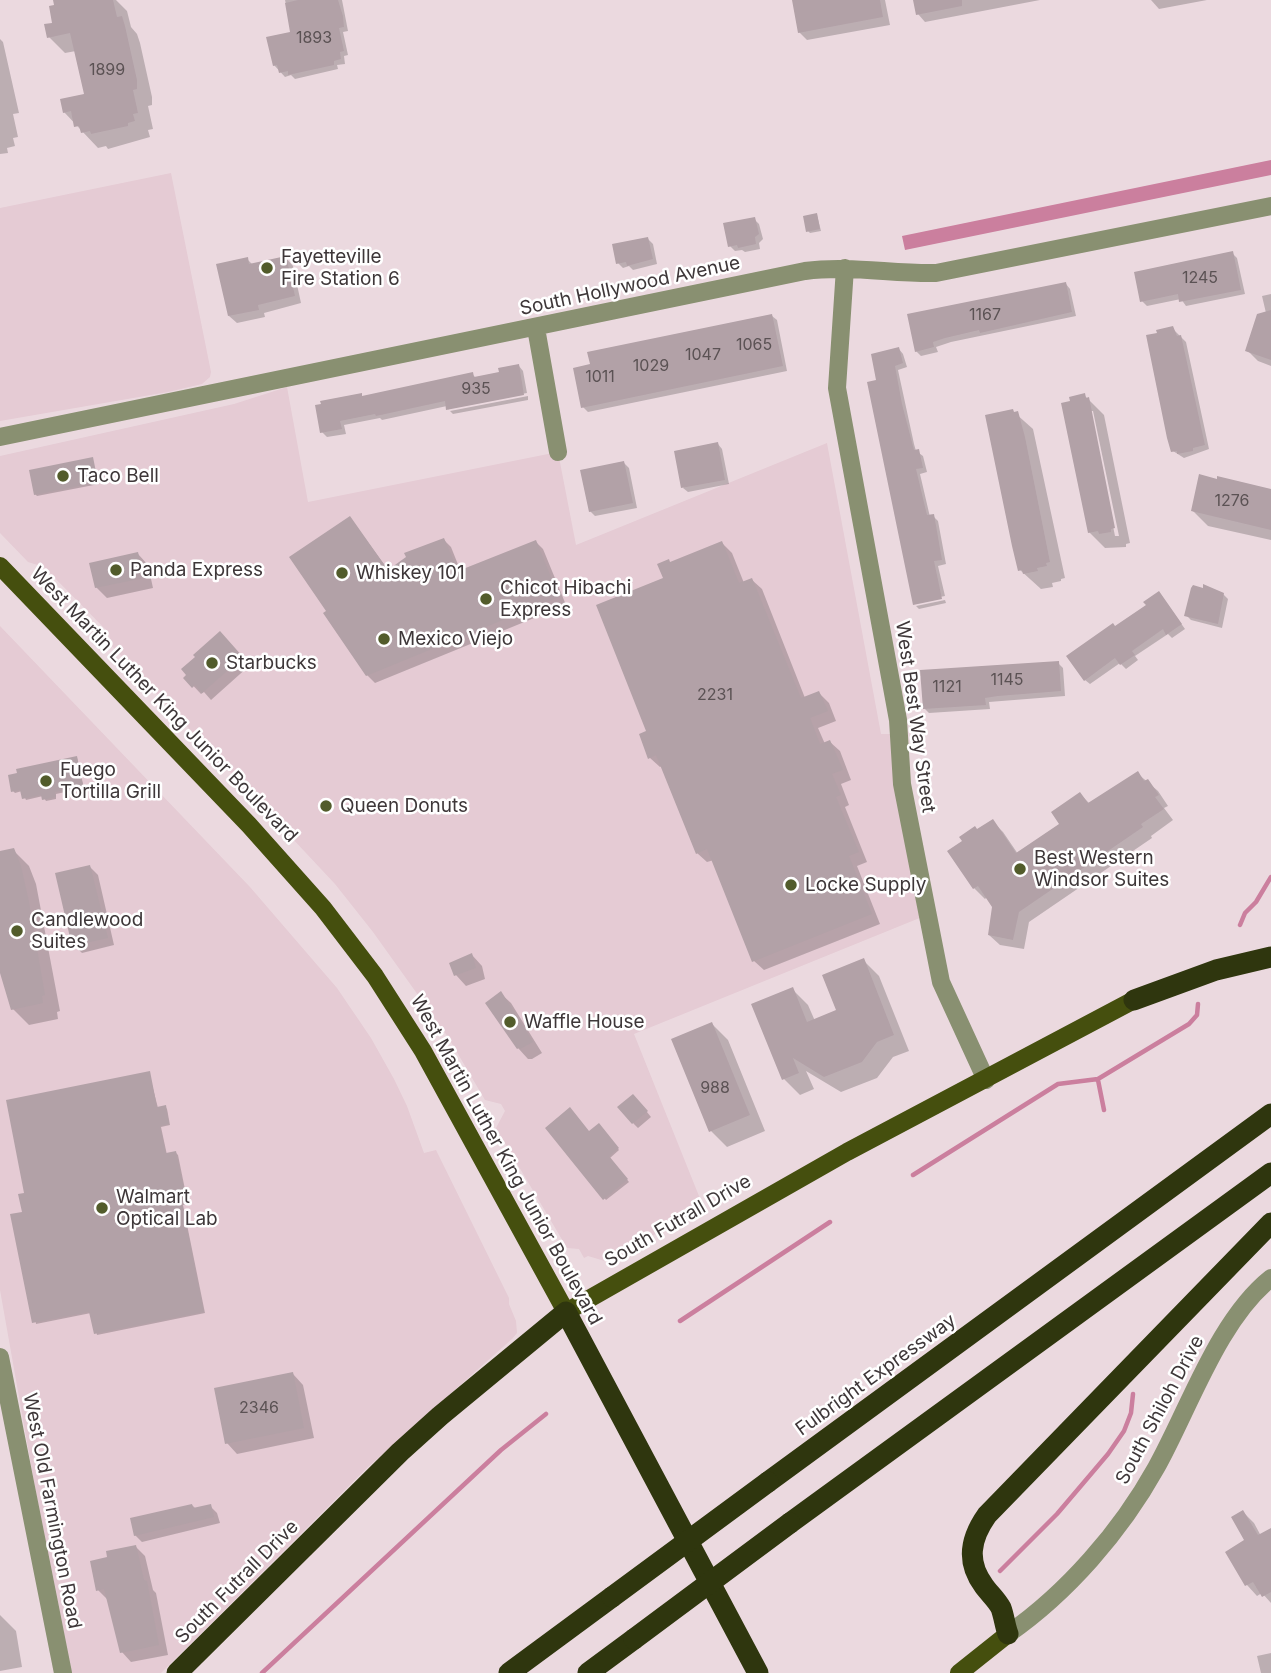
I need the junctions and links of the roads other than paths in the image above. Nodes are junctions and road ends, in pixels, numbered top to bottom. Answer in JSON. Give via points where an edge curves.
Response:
{"nodes":[{"id":1,"x":1271,"y":206,"type":"edge"},
{"id":2,"x":845,"y":268,"type":"junction"},
{"id":3,"x":536,"y":328,"type":"junction"},
{"id":4,"x":0,"y":437,"type":"edge"},
{"id":5,"x":558,"y":452,"type":"dead end"},
{"id":6,"x":0,"y":566,"type":"edge"},
{"id":7,"x":1271,"y":957,"type":"edge"},
{"id":8,"x":1134,"y":1000,"type":"joint"},
{"id":9,"x":986,"y":1080,"type":"junction"},
{"id":10,"x":1271,"y":1114,"type":"edge"},
{"id":11,"x":1271,"y":1172,"type":"edge"},
{"id":12,"x":1271,"y":1223,"type":"edge"},
{"id":13,"x":1271,"y":1278,"type":"edge"},
{"id":14,"x":566,"y":1312,"type":"junction"},
{"id":15,"x":0,"y":1357,"type":"edge"},
{"id":16,"x":1008,"y":1634,"type":"junction"},
{"id":17,"x":63,"y":1673,"type":"edge"},
{"id":18,"x":177,"y":1673,"type":"edge"},
{"id":19,"x":509,"y":1673,"type":"edge"},
{"id":20,"x":588,"y":1673,"type":"edge"},
{"id":21,"x":758,"y":1673,"type":"edge"},
{"id":22,"x":960,"y":1673,"type":"edge"}],
"edges":[{"from":1,"to":2,"type":"street","name":"South Hollywood Avenue","via":[[936,273]]},
{"from":2,"to":3,"type":"street","name":"South Hollywood Avenue","via":[[805,271]]},
{"from":2,"to":9,"type":"street","name":"West Best Way Street","via":[[837,388],[898,720],[902,783],[941,982]]},
{"from":3,"to":4,"type":"street","name":"South Hollywood Avenue"},
{"from":3,"to":5,"type":"street"},
{"from":6,"to":14,"type":"main road","name":"West Martin Luther King Junior Boulevard","via":[[249,825],[368,966],[423,1051]]},
{"from":7,"to":8,"type":"highway","via":[[1216,970]]},
{"from":8,"to":9,"type":"main road","name":"South Futrall Drive"},
{"from":9,"to":14,"type":"main road","name":"South Futrall Drive","via":[[847,1152]]},
{"from":10,"to":19,"type":"highway","name":"Fulbright Expressway","bridge":true},
{"from":11,"to":20,"type":"highway","bridge":true},
{"from":12,"to":16,"type":"highway","via":[[977,1529],[973,1566],[1000,1606]]},
{"from":13,"to":16,"type":"street","name":"South Shiloh Drive","via":[[1234,1317],[1155,1470],[1124,1516],[1072,1577]]},
{"from":14,"to":18,"type":"highway","name":"South Futrall Drive","via":[[400,1452]]},
{"from":14,"to":21,"type":"highway","name":"West Martin Luther King Junior Boulevard"},
{"from":15,"to":17,"type":"street","name":"West Old Farmington Road"},
{"from":16,"to":22,"type":"main road","name":"South Shiloh Drive"}]}
